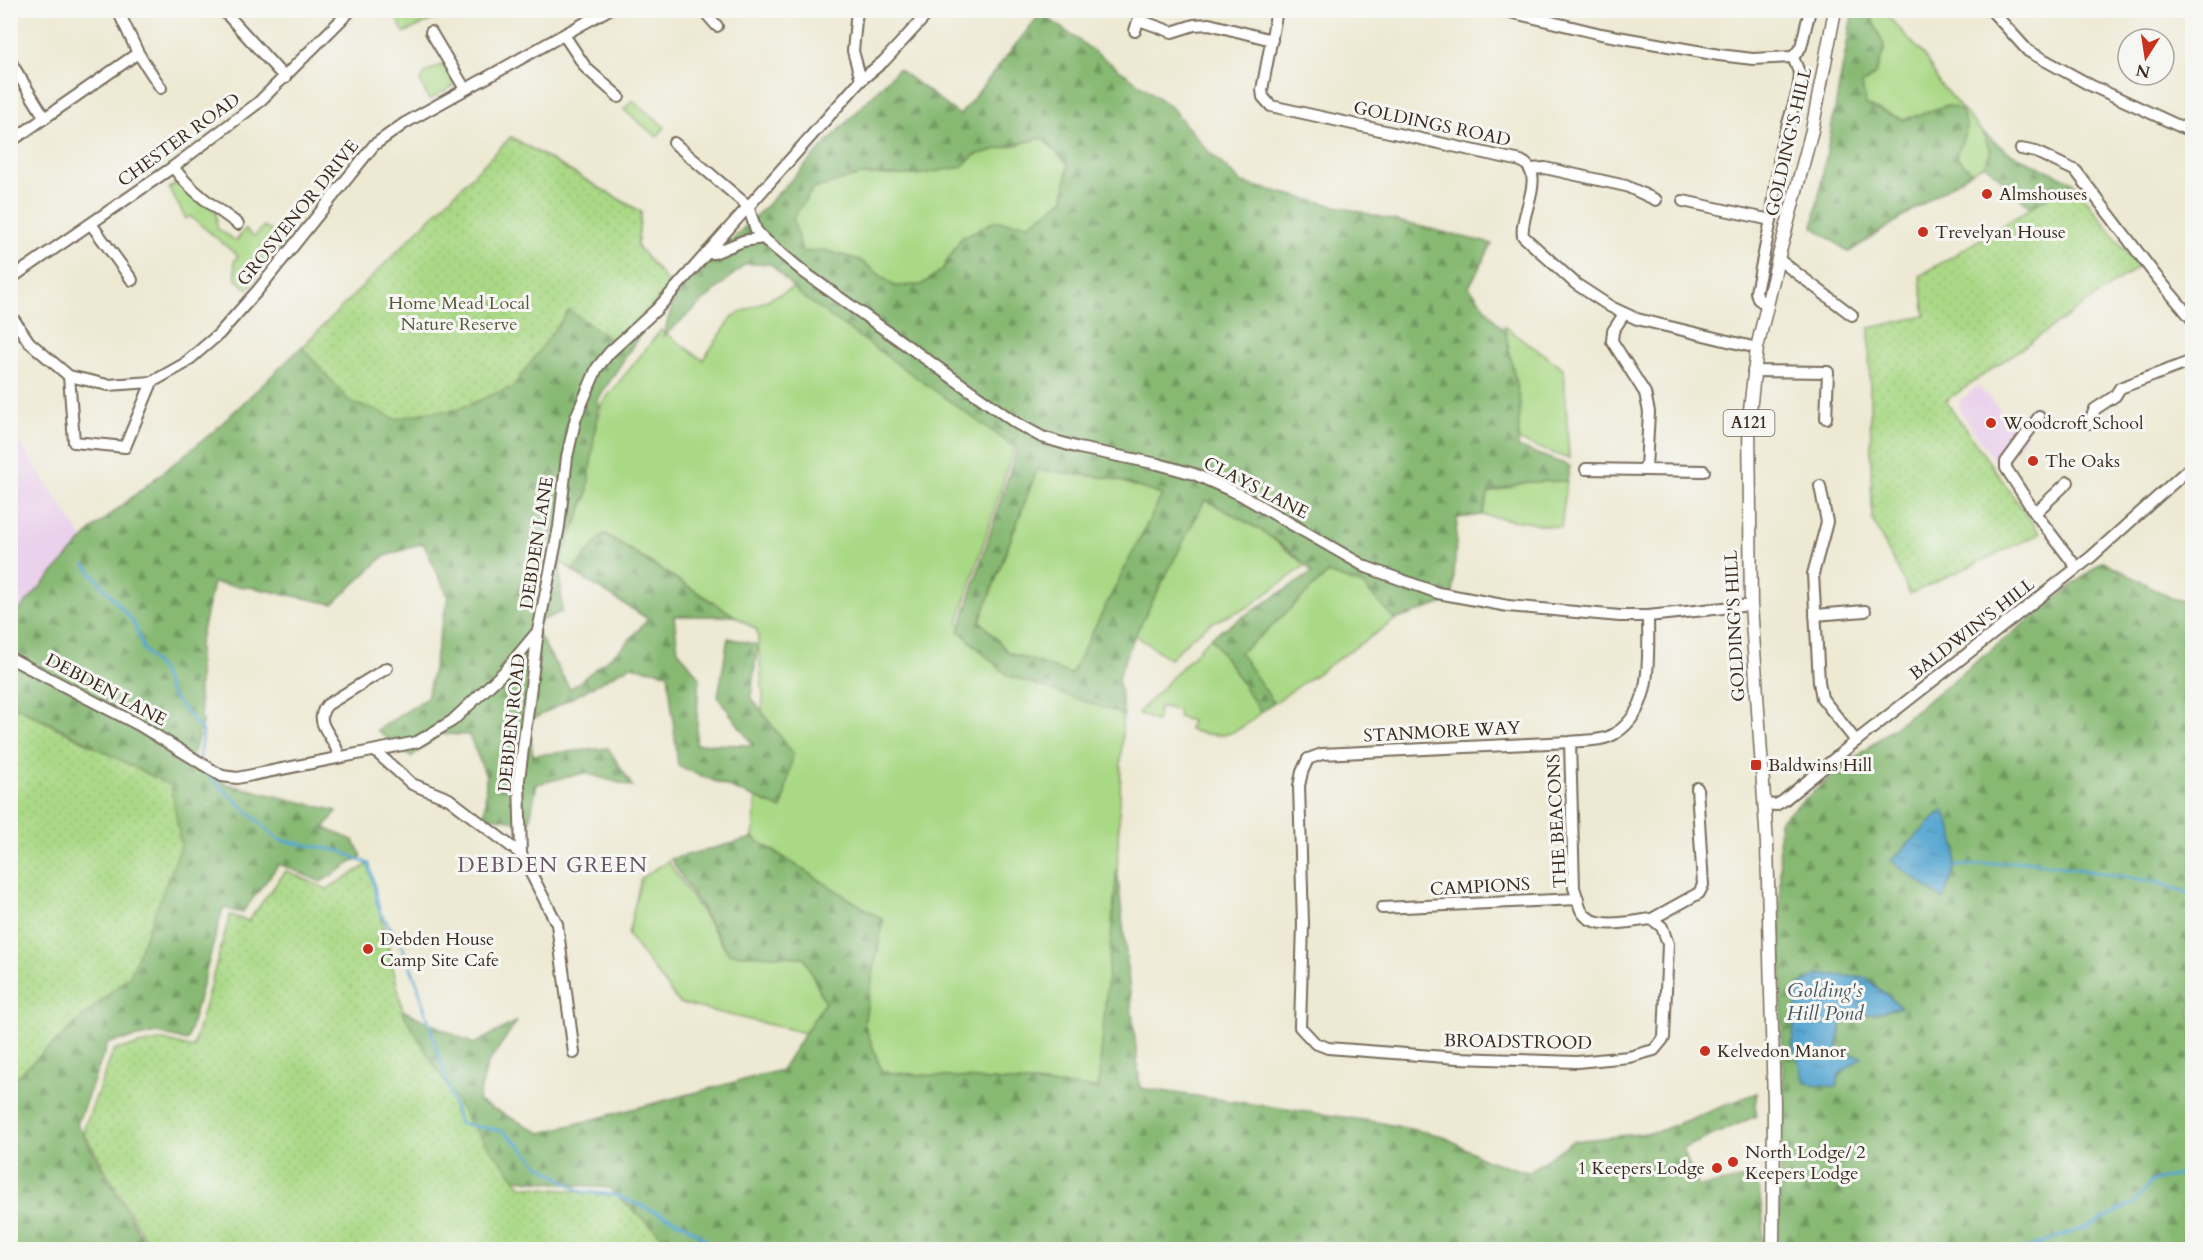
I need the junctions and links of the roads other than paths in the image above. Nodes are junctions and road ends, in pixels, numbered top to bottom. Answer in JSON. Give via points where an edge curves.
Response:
{"nodes":[{"id":1,"x":223,"y":10,"type":"edge"},
{"id":2,"x":351,"y":10,"type":"edge"},
{"id":3,"x":608,"y":10,"type":"edge"},
{"id":4,"x":703,"y":10,"type":"edge"},
{"id":5,"x":857,"y":10,"type":"edge"},
{"id":6,"x":932,"y":10,"type":"edge"},
{"id":7,"x":1277,"y":10,"type":"edge"},
{"id":8,"x":1502,"y":10,"type":"edge"},
{"id":9,"x":1810,"y":10,"type":"edge"},
{"id":10,"x":1834,"y":10,"type":"edge"},
{"id":11,"x":1991,"y":10,"type":"edge"},
{"id":12,"x":1140,"y":15,"type":"edge"},
{"id":13,"x":121,"y":17,"type":"dead end"},
{"id":14,"x":717,"y":26,"type":"dead end"},
{"id":15,"x":431,"y":32,"type":"dead end"},
{"id":16,"x":1135,"y":32,"type":"dead end"},
{"id":17,"x":564,"y":35,"type":"junction"},
{"id":18,"x":1272,"y":40,"type":"junction"},
{"id":19,"x":138,"y":53,"type":"junction"},
{"id":20,"x":1793,"y":57,"type":"junction"},
{"id":21,"x":10,"y":61,"type":"edge"},
{"id":22,"x":285,"y":78,"type":"junction"},
{"id":23,"x":861,"y":80,"type":"junction"},
{"id":24,"x":161,"y":88,"type":"dead end"},
{"id":25,"x":465,"y":89,"type":"junction"},
{"id":26,"x":619,"y":97,"type":"dead end"},
{"id":27,"x":45,"y":118,"type":"junction"},
{"id":28,"x":2193,"y":132,"type":"edge"},
{"id":29,"x":10,"y":142,"type":"edge"},
{"id":30,"x":674,"y":143,"type":"dead end"},
{"id":31,"x":2021,"y":149,"type":"dead end"},
{"id":32,"x":173,"y":167,"type":"junction"},
{"id":33,"x":1531,"y":170,"type":"junction"},
{"id":34,"x":1656,"y":200,"type":"dead end"},
{"id":35,"x":1683,"y":201,"type":"dead end"},
{"id":36,"x":748,"y":206,"type":"junction"},
{"id":37,"x":1771,"y":220,"type":"junction"},
{"id":38,"x":91,"y":224,"type":"junction"},
{"id":39,"x":238,"y":224,"type":"dead end"},
{"id":40,"x":763,"y":238,"type":"junction"},
{"id":41,"x":706,"y":253,"type":"junction"},
{"id":42,"x":1778,"y":259,"type":"junction"},
{"id":43,"x":10,"y":279,"type":"edge"},
{"id":44,"x":132,"y":280,"type":"dead end"},
{"id":45,"x":1767,"y":305,"type":"junction"},
{"id":46,"x":10,"y":314,"type":"edge"},
{"id":47,"x":1624,"y":314,"type":"junction"},
{"id":48,"x":1852,"y":315,"type":"dead end"},
{"id":49,"x":2193,"y":319,"type":"edge"},
{"id":50,"x":1758,"y":348,"type":"junction"},
{"id":51,"x":2193,"y":361,"type":"edge"},
{"id":52,"x":1754,"y":372,"type":"junction"},
{"id":53,"x":69,"y":376,"type":"junction"},
{"id":54,"x":152,"y":382,"type":"junction"},
{"id":55,"x":2039,"y":417,"type":"dead end"},
{"id":56,"x":1826,"y":418,"type":"dead end"},
{"id":57,"x":2089,"y":423,"type":"dead end"},
{"id":58,"x":2193,"y":466,"type":"edge"},
{"id":59,"x":1646,"y":468,"type":"junction"},
{"id":60,"x":1586,"y":469,"type":"dead end"},
{"id":61,"x":1704,"y":471,"type":"dead end"},
{"id":62,"x":2068,"y":482,"type":"dead end"},
{"id":63,"x":1820,"y":486,"type":"dead end"},
{"id":64,"x":2035,"y":513,"type":"junction"},
{"id":65,"x":2077,"y":568,"type":"junction"},
{"id":66,"x":1751,"y":606,"type":"junction"},
{"id":67,"x":1865,"y":611,"type":"dead end"},
{"id":68,"x":1815,"y":615,"type":"junction"},
{"id":69,"x":1648,"y":616,"type":"junction"},
{"id":70,"x":538,"y":631,"type":"junction"},
{"id":71,"x":10,"y":657,"type":"edge"},
{"id":72,"x":387,"y":668,"type":"dead end"},
{"id":73,"x":1856,"y":741,"type":"junction"},
{"id":74,"x":1569,"y":742,"type":"junction"},
{"id":75,"x":375,"y":751,"type":"junction"},
{"id":76,"x":339,"y":757,"type":"junction"},
{"id":77,"x":1697,"y":788,"type":"dead end"},
{"id":78,"x":1764,"y":804,"type":"junction"},
{"id":79,"x":521,"y":854,"type":"junction"},
{"id":80,"x":1578,"y":899,"type":"junction"},
{"id":81,"x":1382,"y":908,"type":"dead end"},
{"id":82,"x":1652,"y":919,"type":"junction"},
{"id":83,"x":1303,"y":924,"type":"joint"},
{"id":84,"x":574,"y":1053,"type":"dead end"},
{"id":85,"x":1773,"y":1250,"type":"edge"}],
"edges":[{"from":1,"to":22,"type":"street"},
{"from":2,"to":22,"type":"street","name":"CHESTER ROAD"},
{"from":3,"to":17,"type":"street","name":"GROSVENOR DRIVE"},
{"from":4,"to":14,"type":"street"},
{"from":5,"to":23,"type":"street","via":[[854,51]]},
{"from":6,"to":23,"type":"street","name":"DEBDEN LANE"},
{"from":7,"to":18,"type":"street","name":"GOLDINGS ROAD"},
{"from":8,"to":20,"type":"street","via":[[1602,34],[1719,55],[1753,59]]},
{"from":9,"to":20,"type":"street","via":[[1801,47]]},
{"from":10,"to":42,"type":"main road","name":"GOLDING'S HILL","number":"A121","via":[[1812,130]]},
{"from":11,"to":28,"type":"street","via":[[2028,51],[2090,85]]},
{"from":12,"to":16,"type":"street"},
{"from":12,"to":18,"type":"street","via":[[1172,32],[1209,24]]},
{"from":13,"to":19,"type":"street"},
{"from":15,"to":25,"type":"street"},
{"from":17,"to":25,"type":"street","name":"GROSVENOR DRIVE"},
{"from":17,"to":26,"type":"street","via":[[586,68]]},
{"from":18,"to":33,"type":"street","name":"GOLDINGS ROAD","via":[[1262,90],[1271,106],[1512,158],[1528,164]]},
{"from":19,"to":24,"type":"street"},
{"from":19,"to":27,"type":"street"},
{"from":20,"to":37,"type":"street","via":[[1800,75],[1798,90],[1781,147]]},
{"from":21,"to":27,"type":"street"},
{"from":22,"to":32,"type":"street","name":"CHESTER ROAD"},
{"from":23,"to":36,"type":"street","name":"DEBDEN LANE"},
{"from":25,"to":54,"type":"street","name":"GROSVENOR DRIVE","via":[[374,145],[219,334],[184,364]]},
{"from":27,"to":29,"type":"street"},
{"from":30,"to":36,"type":"street"},
{"from":31,"to":49,"type":"street","via":[[2076,171]]},
{"from":32,"to":38,"type":"street","name":"CHESTER ROAD"},
{"from":32,"to":39,"type":"street","via":[[201,196]]},
{"from":33,"to":34,"type":"street","via":[[1545,168],[1626,186]]},
{"from":33,"to":47,"type":"street","via":[[1533,183],[1523,236],[1576,284]]},
{"from":35,"to":37,"type":"street"},
{"from":36,"to":40,"type":"street","name":"CLAYS LANE"},
{"from":36,"to":41,"type":"street","name":"DEBDEN LANE"},
{"from":37,"to":45,"type":"street","via":[[1756,292]]},
{"from":38,"to":43,"type":"street","name":"CHESTER ROAD"},
{"from":38,"to":44,"type":"street"},
{"from":40,"to":41,"type":"street"},
{"from":40,"to":69,"type":"street","name":"CLAYS LANE","via":[[953,380],[1042,437],[1194,474],[1240,495],[1366,567],[1437,593],[1508,606]]},
{"from":41,"to":70,"type":"street","name":"DEBDEN LANE","via":[[597,368],[576,417],[567,457],[559,526]]},
{"from":42,"to":45,"type":"main road","name":"GOLDING'S HILL","number":"A121"},
{"from":42,"to":48,"type":"street"},
{"from":45,"to":50,"type":"main road","name":"GOLDING'S HILL","number":"A121"},
{"from":46,"to":53,"type":"street","name":"GROSVENOR DRIVE","via":[[30,342]]},
{"from":47,"to":50,"type":"street"},
{"from":47,"to":59,"type":"street","via":[[1612,341],[1645,393]]},
{"from":50,"to":52,"type":"main road","name":"GOLDING'S HILL","number":"A121"},
{"from":51,"to":57,"type":"street","via":[[2120,388],[2095,409]]},
{"from":52,"to":56,"type":"street","via":[[1828,372]]},
{"from":52,"to":66,"type":"main road","name":"GOLDING'S HILL","number":"A121","via":[[1749,419]]},
{"from":53,"to":54,"type":"street","name":"GROSVENOR DRIVE","via":[[108,385]]},
{"from":53,"to":54,"type":"street","via":[[74,442],[125,447]]},
{"from":55,"to":64,"type":"street","via":[[2006,462]]},
{"from":58,"to":65,"type":"street","name":"BALDWIN'S HILL"},
{"from":59,"to":60,"type":"street"},
{"from":59,"to":61,"type":"street"},
{"from":62,"to":64,"type":"street"},
{"from":63,"to":68,"type":"street","via":[[1827,522],[1813,574]]},
{"from":64,"to":65,"type":"street"},
{"from":65,"to":73,"type":"street","name":"BALDWIN'S HILL"},
{"from":66,"to":69,"type":"street","name":"CLAYS LANE"},
{"from":66,"to":78,"type":"main road","name":"GOLDING'S HILL","number":"A121"},
{"from":67,"to":68,"type":"street"},
{"from":68,"to":73,"type":"street","via":[[1822,698]]},
{"from":69,"to":74,"type":"street","name":"STANMORE WAY","via":[[1647,678],[1644,698],[1637,710],[1616,734]]},
{"from":70,"to":75,"type":"street","name":"DEBDEN LANE","via":[[504,672],[452,721],[417,742]]},
{"from":70,"to":79,"type":"street","name":"DEBDEN ROAD","via":[[519,780]]},
{"from":71,"to":76,"type":"street","name":"DEBDEN LANE","via":[[139,725],[222,776],[237,778]]},
{"from":72,"to":76,"type":"street","via":[[323,710],[322,725],[333,738]]},
{"from":73,"to":78,"type":"street","name":"BALDWIN'S HILL","via":[[1783,801]]},
{"from":74,"to":80,"type":"street","name":"THE BEACONS","via":[[1574,888]]},
{"from":74,"to":83,"type":"street","name":"STANMORE WAY","via":[[1322,754],[1308,759],[1299,786]]},
{"from":75,"to":76,"type":"street","name":"DEBDEN LANE"},
{"from":75,"to":79,"type":"street","name":"DEBDEN ROAD","via":[[412,784],[449,799]]},
{"from":77,"to":82,"type":"street","via":[[1703,885],[1699,892]]},
{"from":78,"to":85,"type":"main road","name":"GOLDING'S HILL","number":"A121","via":[[1774,1104]]},
{"from":79,"to":84,"type":"street","name":"DEBDEN ROAD","via":[[557,924]]},
{"from":80,"to":81,"type":"street","name":"CAMPIONS"},
{"from":80,"to":82,"type":"street","via":[[1588,919],[1605,923]]},
{"from":82,"to":83,"type":"street","name":"BROADSTROOD","via":[[1662,927],[1668,944],[1664,1038],[1654,1050],[1629,1057],[1577,1062],[1458,1058],[1315,1044],[1300,1027]]}]}
